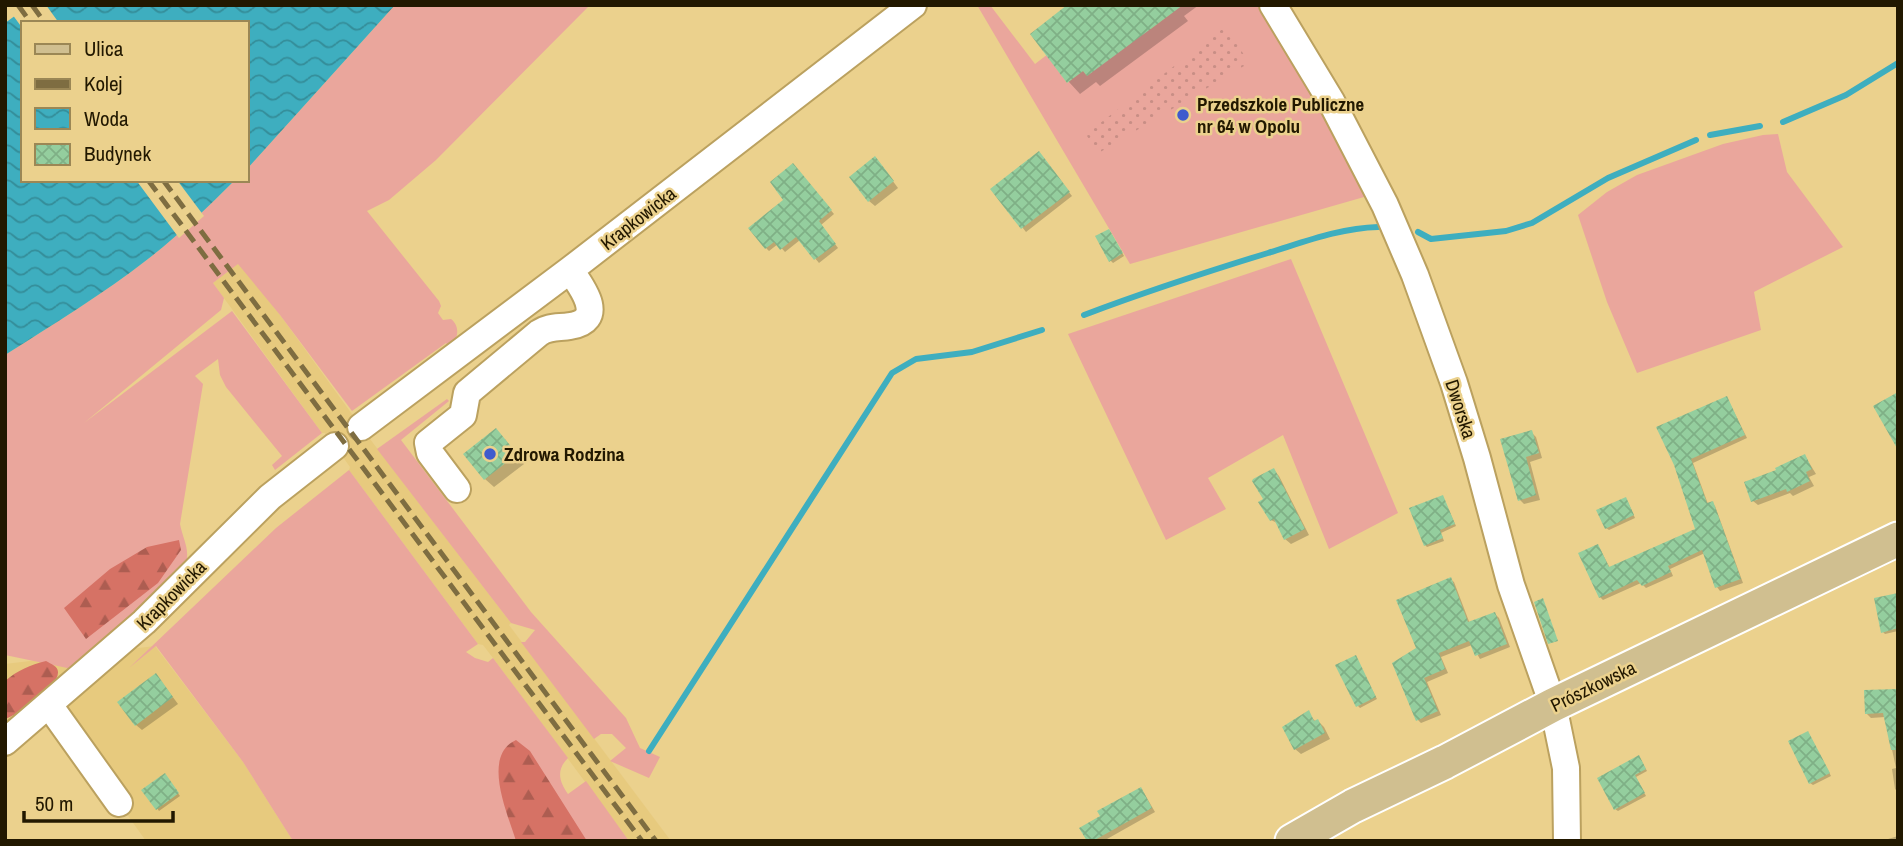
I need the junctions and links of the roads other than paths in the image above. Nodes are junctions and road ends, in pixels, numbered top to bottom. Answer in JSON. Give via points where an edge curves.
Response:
{"nodes":[{"id":1,"x":913,"y":5,"type":"edge"},
{"id":2,"x":1273,"y":5,"type":"edge"},
{"id":3,"x":570,"y":270,"type":"junction"},
{"id":4,"x":361,"y":426,"type":"dead end"},
{"id":5,"x":335,"y":446,"type":"dead end"},
{"id":6,"x":457,"y":489,"type":"dead end"},
{"id":7,"x":1898,"y":539,"type":"edge"},
{"id":8,"x":49,"y":705,"type":"junction"},
{"id":9,"x":1553,"y":705,"type":"junction"},
{"id":10,"x":5,"y":742,"type":"edge"},
{"id":11,"x":119,"y":803,"type":"dead end"},
{"id":12,"x":1292,"y":841,"type":"edge"},
{"id":13,"x":1567,"y":841,"type":"edge"}],
"edges":[{"from":1,"to":3,"type":"street","name":"Krapkowicka"},
{"from":2,"to":9,"type":"street","name":"Dworska","via":[[1356,146],[1403,246],[1454,383],[1511,585]]},
{"from":3,"to":4,"type":"street","name":"Krapkowicka"},
{"from":3,"to":6,"type":"street","via":[[589,298],[583,321],[538,333],[467,393],[463,415],[428,443],[430,453]]},
{"from":5,"to":8,"type":"street","name":"Krapkowicka","via":[[270,497],[144,622]]},
{"from":7,"to":9,"type":"main road","name":"Prószkowska"},
{"from":8,"to":10,"type":"street","name":"Krapkowicka"},
{"from":8,"to":11,"type":"street"},
{"from":9,"to":12,"type":"main road","name":"Prószkowska"},
{"from":9,"to":13,"type":"street","name":"Dworska","via":[[1566,768]]}]}
